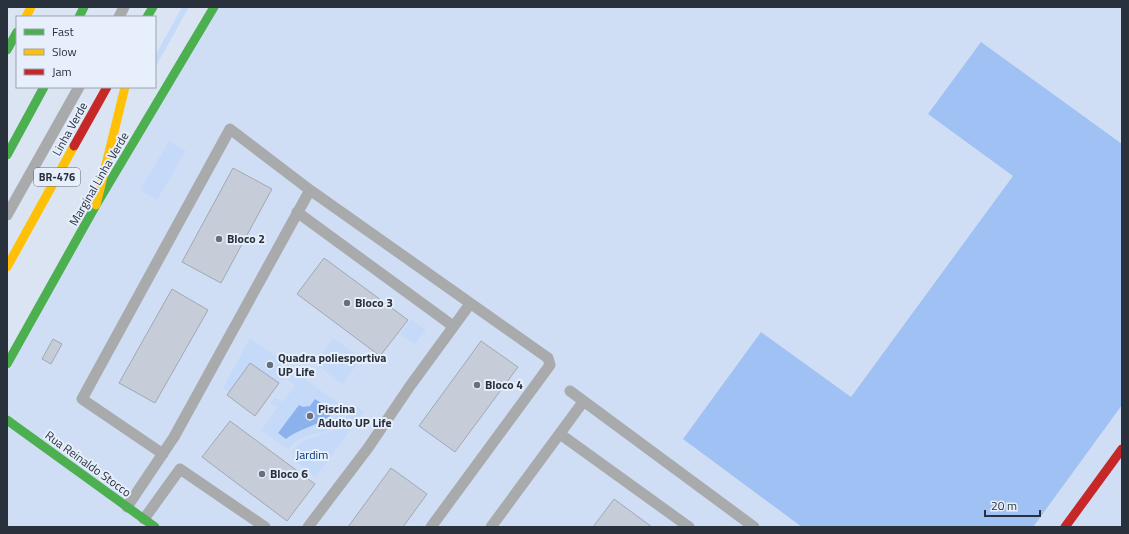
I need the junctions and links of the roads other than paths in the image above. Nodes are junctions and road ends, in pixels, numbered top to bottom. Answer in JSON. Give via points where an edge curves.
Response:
{"nodes":[{"id":1,"x":31,"y":7,"type":"edge"},
{"id":2,"x":84,"y":7,"type":"edge"},
{"id":3,"x":124,"y":7,"type":"edge"},
{"id":4,"x":153,"y":7,"type":"edge"},
{"id":5,"x":214,"y":7,"type":"edge"},
{"id":6,"x":26,"y":16,"type":"edge"},
{"id":7,"x":80,"y":16,"type":"edge"},
{"id":8,"x":120,"y":16,"type":"edge"},
{"id":9,"x":148,"y":16,"type":"edge"},
{"id":10,"x":16,"y":34,"type":"edge"},
{"id":11,"x":7,"y":50,"type":"edge"},
{"id":12,"x":43,"y":88,"type":"edge"},
{"id":13,"x":78,"y":88,"type":"edge"},
{"id":14,"x":106,"y":88,"type":"edge"},
{"id":15,"x":125,"y":88,"type":"edge"},
{"id":16,"x":7,"y":155,"type":"edge"},
{"id":17,"x":310,"y":190,"type":"junction"},
{"id":18,"x":96,"y":205,"type":"junction"},
{"id":19,"x":297,"y":212,"type":"junction"},
{"id":20,"x":7,"y":215,"type":"edge"},
{"id":21,"x":7,"y":267,"type":"edge"},
{"id":22,"x":470,"y":304,"type":"junction"},
{"id":23,"x":453,"y":326,"type":"junction"},
{"id":24,"x":7,"y":364,"type":"edge"},
{"id":25,"x":570,"y":392,"type":"dead end"},
{"id":26,"x":583,"y":402,"type":"junction"},
{"id":27,"x":7,"y":420,"type":"edge"},
{"id":28,"x":560,"y":434,"type":"junction"},
{"id":29,"x":1122,"y":449,"type":"edge"},
{"id":30,"x":163,"y":454,"type":"junction"},
{"id":31,"x":127,"y":507,"type":"junction"},
{"id":32,"x":144,"y":519,"type":"junction"},
{"id":33,"x":155,"y":527,"type":"edge"},
{"id":34,"x":265,"y":527,"type":"edge"},
{"id":35,"x":308,"y":527,"type":"edge"},
{"id":36,"x":431,"y":527,"type":"edge"},
{"id":37,"x":491,"y":527,"type":"edge"},
{"id":38,"x":689,"y":527,"type":"edge"},
{"id":39,"x":754,"y":527,"type":"edge"},
{"id":40,"x":1065,"y":527,"type":"edge"}],
"edges":[{"from":1,"to":6,"type":"main road"},
{"from":2,"to":7,"type":"main road"},
{"from":3,"to":8,"type":"lane"},
{"from":4,"to":9,"type":"main road"},
{"from":5,"to":18,"type":"main road","name":"Marginal Linha Verde"},
{"from":10,"to":11,"type":"main road"},
{"from":12,"to":16,"type":"main road"},
{"from":13,"to":20,"type":"lane"},
{"from":14,"to":21,"type":"main road","name":"Linha Verde","number":"BR-476"},
{"from":15,"to":18,"type":"main road"},
{"from":17,"to":19,"type":"lane"},
{"from":17,"to":22,"type":"lane"},
{"from":17,"to":30,"type":"lane","via":[[230,129],[82,399]]},
{"from":18,"to":24,"type":"main road","name":"Marginal Linha Verde"},
{"from":19,"to":23,"type":"lane"},
{"from":19,"to":30,"type":"lane"},
{"from":22,"to":23,"type":"lane"},
{"from":22,"to":36,"type":"lane","via":[[548,358],[550,365]]},
{"from":23,"to":35,"type":"lane","via":[[368,448]]},
{"from":25,"to":26,"type":"lane"},
{"from":26,"to":28,"type":"lane"},
{"from":26,"to":39,"type":"lane"},
{"from":27,"to":31,"type":"main road","name":"Rua Reinaldo Stocco"},
{"from":28,"to":37,"type":"lane"},
{"from":28,"to":38,"type":"lane"},
{"from":29,"to":40,"type":"main road"},
{"from":30,"to":31,"type":"lane"},
{"from":31,"to":32,"type":"main road","name":"Rua Reinaldo Stocco"},
{"from":32,"to":33,"type":"main road","name":"Rua Reinaldo Stocco"},
{"from":32,"to":34,"type":"lane","via":[[180,469]]}]}
